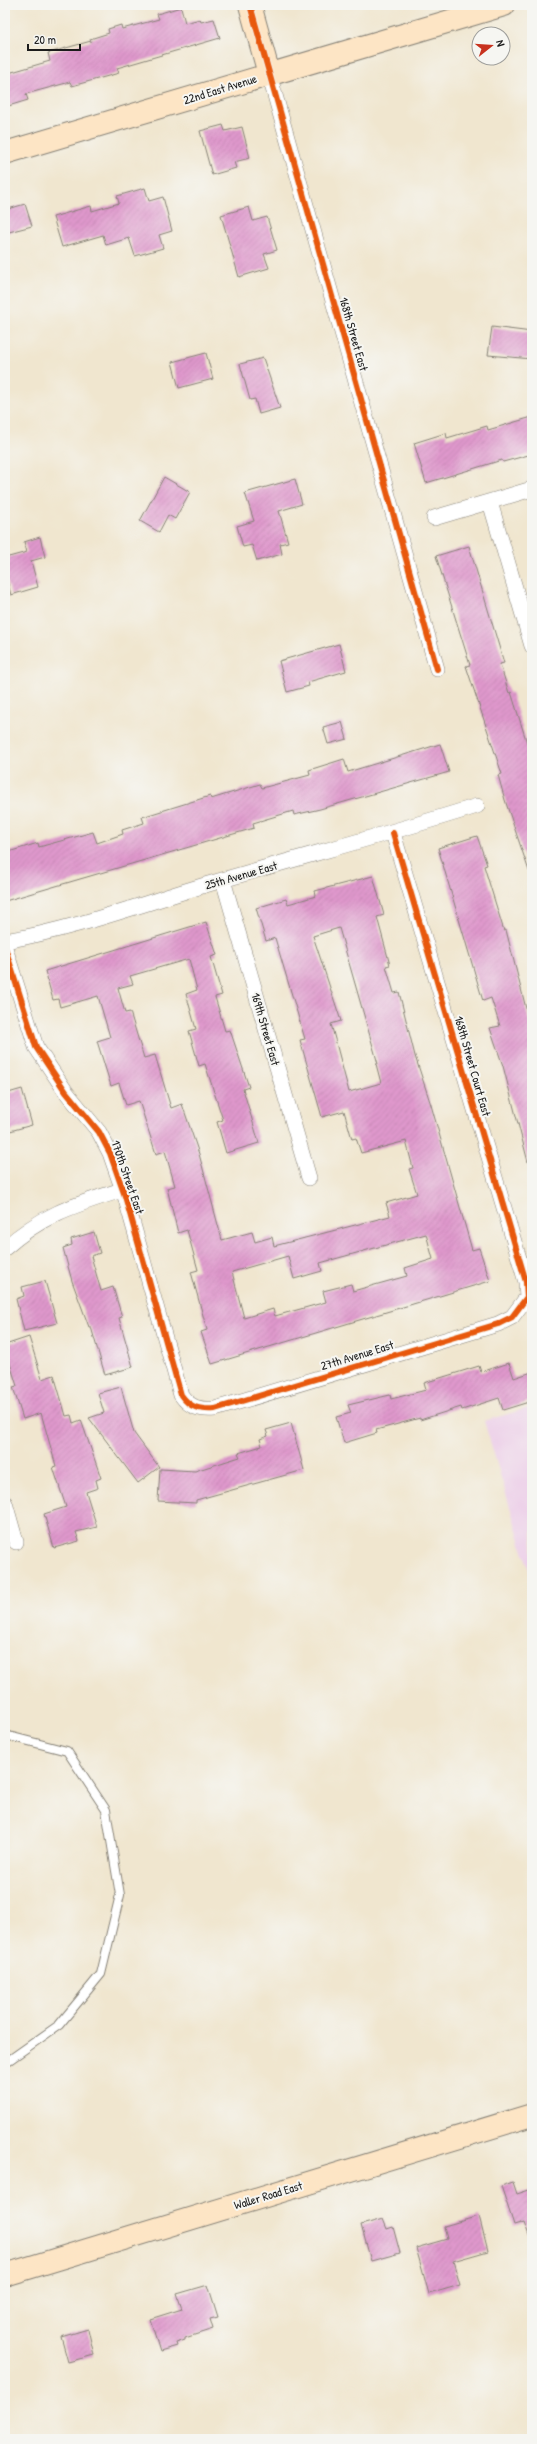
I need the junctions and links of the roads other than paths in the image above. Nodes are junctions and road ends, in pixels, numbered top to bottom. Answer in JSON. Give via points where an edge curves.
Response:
{"nodes":[{"id":1,"x":250,"y":5,"type":"edge"},
{"id":2,"x":504,"y":5,"type":"edge"},
{"id":3,"x":269,"y":74,"type":"junction"},
{"id":4,"x":5,"y":153,"type":"edge"},
{"id":5,"x":532,"y":489,"type":"edge"},
{"id":6,"x":490,"y":502,"type":"junction"},
{"id":7,"x":434,"y":518,"type":"dead end"},
{"id":8,"x":532,"y":646,"type":"edge"},
{"id":9,"x":437,"y":669,"type":"dead end"},
{"id":10,"x":477,"y":806,"type":"dead end"},
{"id":11,"x":393,"y":833,"type":"junction"},
{"id":12,"x":223,"y":880,"type":"junction"},
{"id":13,"x":5,"y":941,"type":"edge"},
{"id":14,"x":5,"y":948,"type":"edge"},
{"id":15,"x":309,"y":1178,"type":"dead end"},
{"id":16,"x":122,"y":1190,"type":"junction"},
{"id":17,"x":5,"y":1248,"type":"edge"},
{"id":18,"x":522,"y":1305,"type":"joint"},
{"id":19,"x":191,"y":1406,"type":"joint"},
{"id":20,"x":5,"y":1504,"type":"edge"},
{"id":21,"x":16,"y":1542,"type":"dead end"},
{"id":22,"x":5,"y":1735,"type":"edge"},
{"id":23,"x":5,"y":2063,"type":"edge"},
{"id":24,"x":532,"y":2115,"type":"edge"},
{"id":25,"x":5,"y":2275,"type":"edge"}],
"edges":[{"from":1,"to":3,"type":"street","name":"168th Street East"},
{"from":2,"to":3,"type":"street","name":"22nd East Avenue"},
{"from":3,"to":4,"type":"street","name":"22nd East Avenue"},
{"from":3,"to":9,"type":"street","name":"168th Street East"},
{"from":5,"to":6,"type":"street"},
{"from":6,"to":7,"type":"street"},
{"from":6,"to":8,"type":"street"},
{"from":10,"to":11,"type":"street","name":"25th Avenue East"},
{"from":11,"to":12,"type":"street","name":"25th Avenue East"},
{"from":11,"to":18,"type":"street","name":"168th Street Court East","via":[[526,1282],[527,1297]]},
{"from":12,"to":13,"type":"street","name":"25th Avenue East"},
{"from":12,"to":15,"type":"street","name":"169th Street East"},
{"from":14,"to":16,"type":"street","name":"170th Street East","via":[[36,1047],[66,1092],[99,1132]]},
{"from":16,"to":17,"type":"street","via":[[61,1210],[24,1230]]},
{"from":16,"to":19,"type":"street","name":"170th Street East","via":[[180,1395]]},
{"from":18,"to":19,"type":"street","name":"27th Avenue East","via":[[512,1317],[498,1324],[215,1409],[203,1410]]},
{"from":20,"to":21,"type":"street"},
{"from":22,"to":23,"type":"lane","via":[[67,1750],[106,1810],[120,1895],[101,1974],[59,2025]]},
{"from":24,"to":25,"type":"street","name":"Waller Road East"}]}
